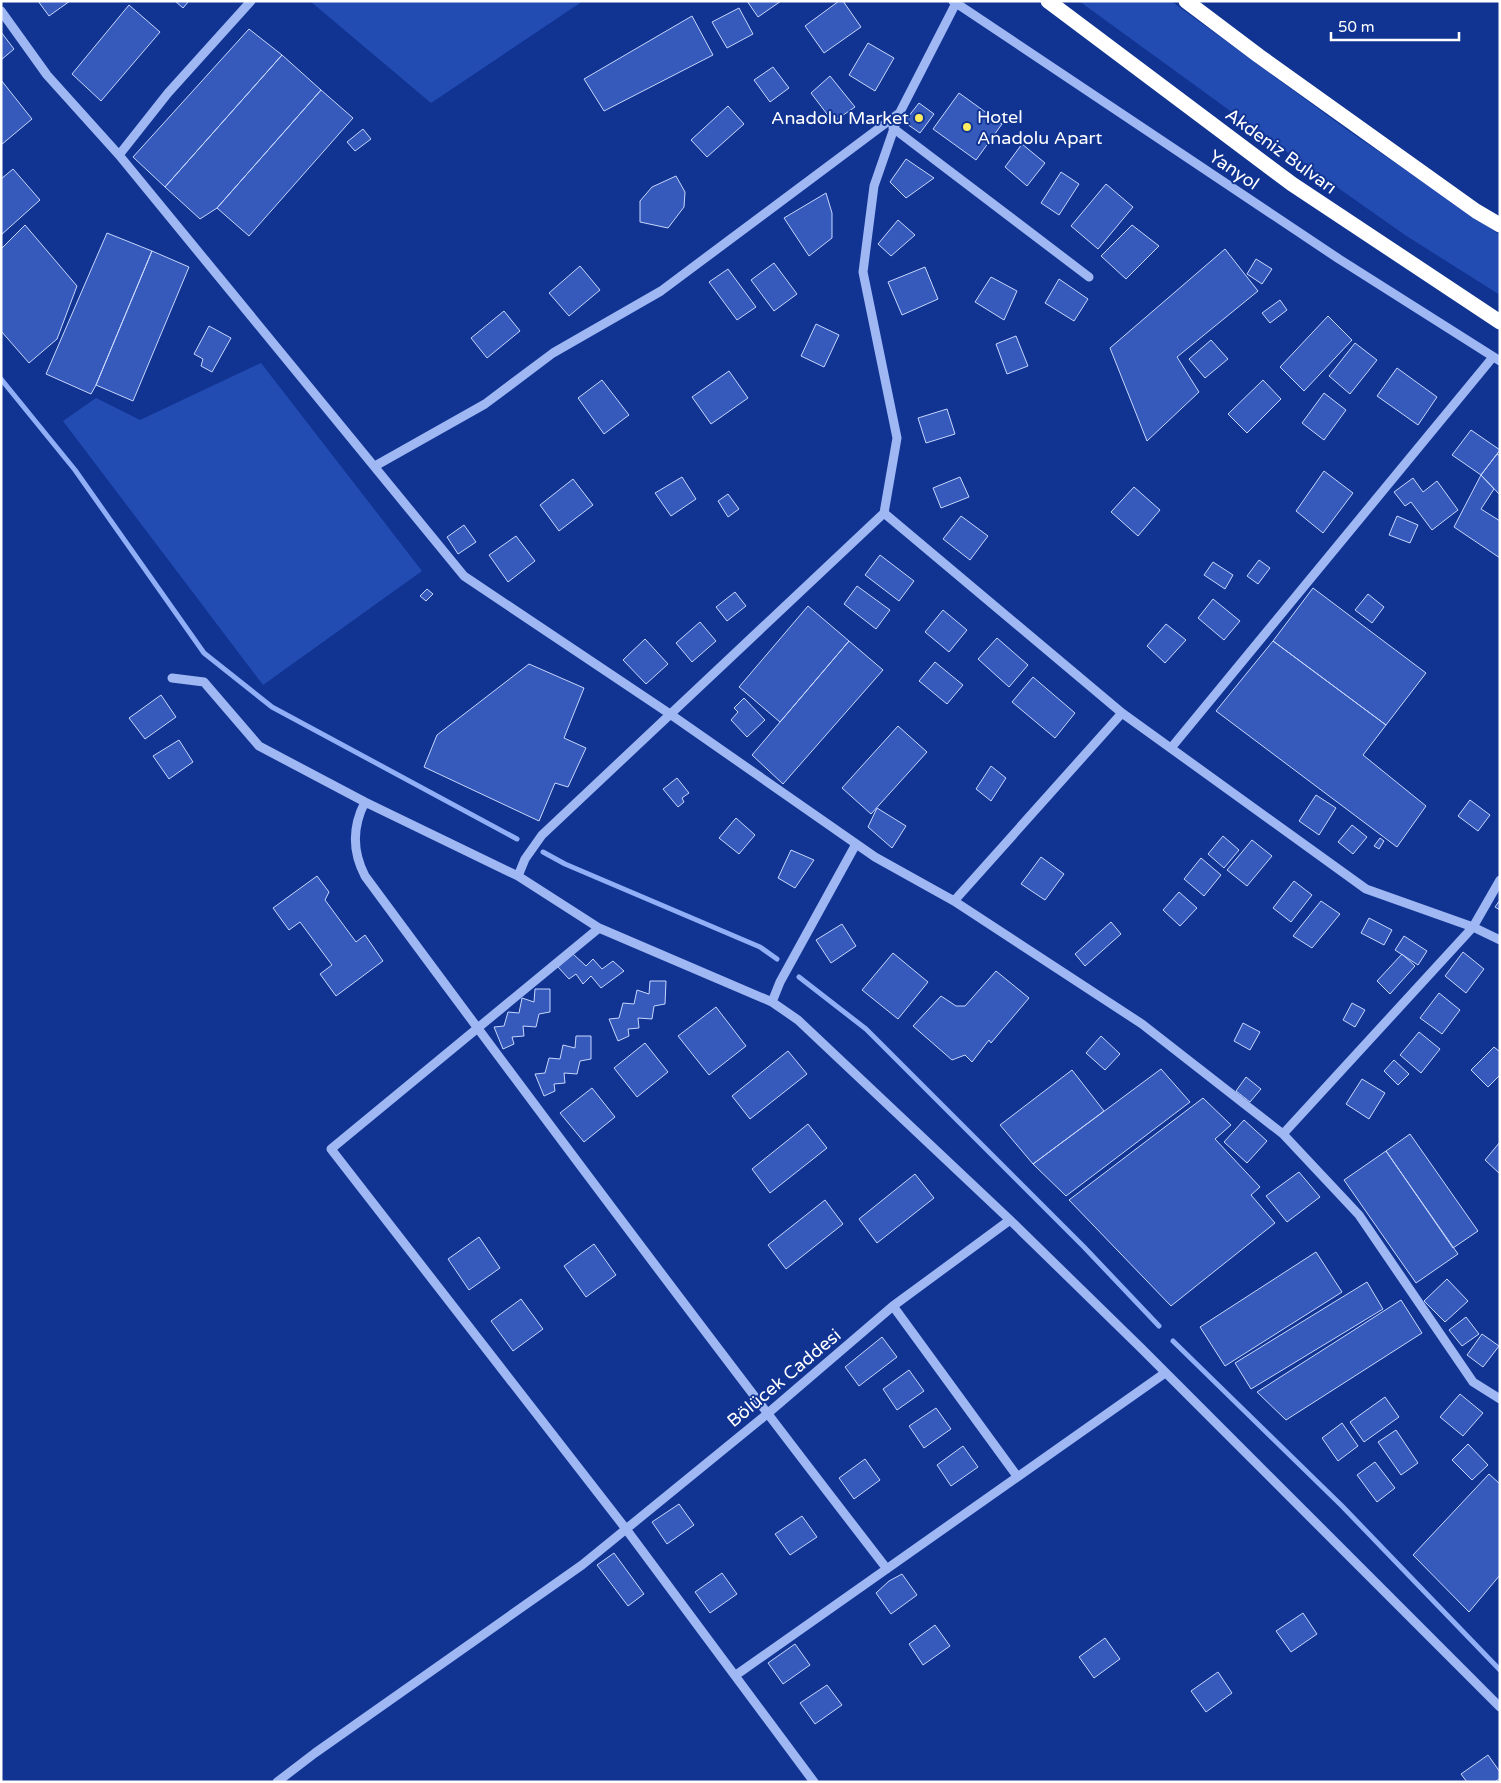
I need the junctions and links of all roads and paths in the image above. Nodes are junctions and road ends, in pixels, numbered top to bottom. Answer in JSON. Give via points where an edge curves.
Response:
{"nodes":[{"id":1,"x":251,"y":1,"type":"edge"},
{"id":2,"x":1048,"y":1,"type":"edge"},
{"id":3,"x":1186,"y":1,"type":"edge"},
{"id":4,"x":956,"y":2,"type":"edge"},
{"id":5,"x":1,"y":11,"type":"edge"},
{"id":6,"x":898,"y":114,"type":"junction"},
{"id":7,"x":894,"y":128,"type":"junction"},
{"id":8,"x":118,"y":155,"type":"junction"},
{"id":9,"x":1500,"y":225,"type":"edge"},
{"id":10,"x":1088,"y":277,"type":"dead end"},
{"id":11,"x":1500,"y":322,"type":"edge"},
{"id":12,"x":1497,"y":359,"type":"edge"},
{"id":13,"x":375,"y":466,"type":"junction"},
{"id":14,"x":884,"y":513,"type":"junction"},
{"id":15,"x":172,"y":678,"type":"dead end"},
{"id":16,"x":1122,"y":712,"type":"junction"},
{"id":17,"x":670,"y":714,"type":"junction"},
{"id":18,"x":1171,"y":748,"type":"junction"},
{"id":19,"x":365,"y":802,"type":"junction"},
{"id":20,"x":856,"y":844,"type":"junction"},
{"id":21,"x":518,"y":876,"type":"junction"},
{"id":22,"x":1500,"y":880,"type":"edge"},
{"id":23,"x":954,"y":901,"type":"junction"},
{"id":24,"x":1473,"y":927,"type":"junction"},
{"id":25,"x":599,"y":928,"type":"junction"},
{"id":26,"x":1500,"y":940,"type":"edge"},
{"id":27,"x":772,"y":1002,"type":"junction"},
{"id":28,"x":478,"y":1029,"type":"junction"},
{"id":29,"x":1283,"y":1134,"type":"junction"},
{"id":30,"x":1010,"y":1220,"type":"junction"},
{"id":31,"x":893,"y":1306,"type":"junction"},
{"id":32,"x":1166,"y":1372,"type":"junction"},
{"id":33,"x":1500,"y":1399,"type":"edge"},
{"id":34,"x":767,"y":1414,"type":"junction"},
{"id":35,"x":1017,"y":1476,"type":"junction"},
{"id":36,"x":626,"y":1529,"type":"junction"},
{"id":37,"x":887,"y":1569,"type":"junction"},
{"id":38,"x":736,"y":1675,"type":"junction"},
{"id":39,"x":1500,"y":1707,"type":"edge"},
{"id":40,"x":277,"y":1782,"type":"edge"},
{"id":41,"x":814,"y":1782,"type":"edge"}],
"edges":[{"from":1,"to":8,"type":"street","via":[[168,93]]},
{"from":2,"to":11,"type":"highway","name":"Akdeniz Bulvarı","via":[[1292,184]]},
{"from":3,"to":9,"type":"highway","via":[[1476,211]]},
{"from":4,"to":6,"type":"street"},
{"from":4,"to":12,"type":"street","name":"Yanyol","via":[[1339,260]]},
{"from":5,"to":8,"type":"street","via":[[47,74]]},
{"from":6,"to":7,"type":"street"},
{"from":6,"to":13,"type":"street","via":[[661,291],[553,353],[485,404]]},
{"from":7,"to":10,"type":"street"},
{"from":7,"to":14,"type":"street","via":[[874,186],[863,272],[897,438]]},
{"from":8,"to":13,"type":"street"},
{"from":12,"to":18,"type":"street"},
{"from":13,"to":17,"type":"street","via":[[464,576]]},
{"from":14,"to":16,"type":"street"},
{"from":14,"to":17,"type":"street"},
{"from":15,"to":19,"type":"street","via":[[204,682],[259,746]]},
{"from":16,"to":18,"type":"street"},
{"from":16,"to":23,"type":"street"},
{"from":17,"to":20,"type":"street"},
{"from":17,"to":21,"type":"street","via":[[542,835],[525,859]]},
{"from":18,"to":24,"type":"street","via":[[1366,889]]},
{"from":19,"to":21,"type":"street"},
{"from":19,"to":28,"type":"street","via":[[354,844],[360,866]]},
{"from":20,"to":23,"type":"street"},
{"from":20,"to":27,"type":"street"},
{"from":21,"to":25,"type":"street"},
{"from":22,"to":24,"type":"street"},
{"from":23,"to":29,"type":"street","via":[[1142,1024]]},
{"from":24,"to":26,"type":"street"},
{"from":24,"to":29,"type":"street"},
{"from":25,"to":27,"type":"street"},
{"from":25,"to":28,"type":"street"},
{"from":27,"to":30,"type":"street","via":[[819,1038]]},
{"from":28,"to":34,"type":"street"},
{"from":28,"to":36,"type":"street","via":[[332,1149]]},
{"from":29,"to":33,"type":"street","via":[[1359,1215],[1473,1382]]},
{"from":30,"to":31,"type":"street","name":"Bölücek Caddesi"},
{"from":30,"to":32,"type":"street"},
{"from":31,"to":34,"type":"street","name":"Bölücek Caddesi"},
{"from":31,"to":35,"type":"street"},
{"from":32,"to":35,"type":"street"},
{"from":32,"to":39,"type":"street"},
{"from":34,"to":36,"type":"street","name":"Bölücek Caddesi"},
{"from":34,"to":37,"type":"street"},
{"from":35,"to":37,"type":"street"},
{"from":36,"to":38,"type":"street"},
{"from":36,"to":40,"type":"street","name":"Bölücek Caddesi","via":[[582,1565]]},
{"from":37,"to":38,"type":"street"},
{"from":38,"to":41,"type":"street"}]}
